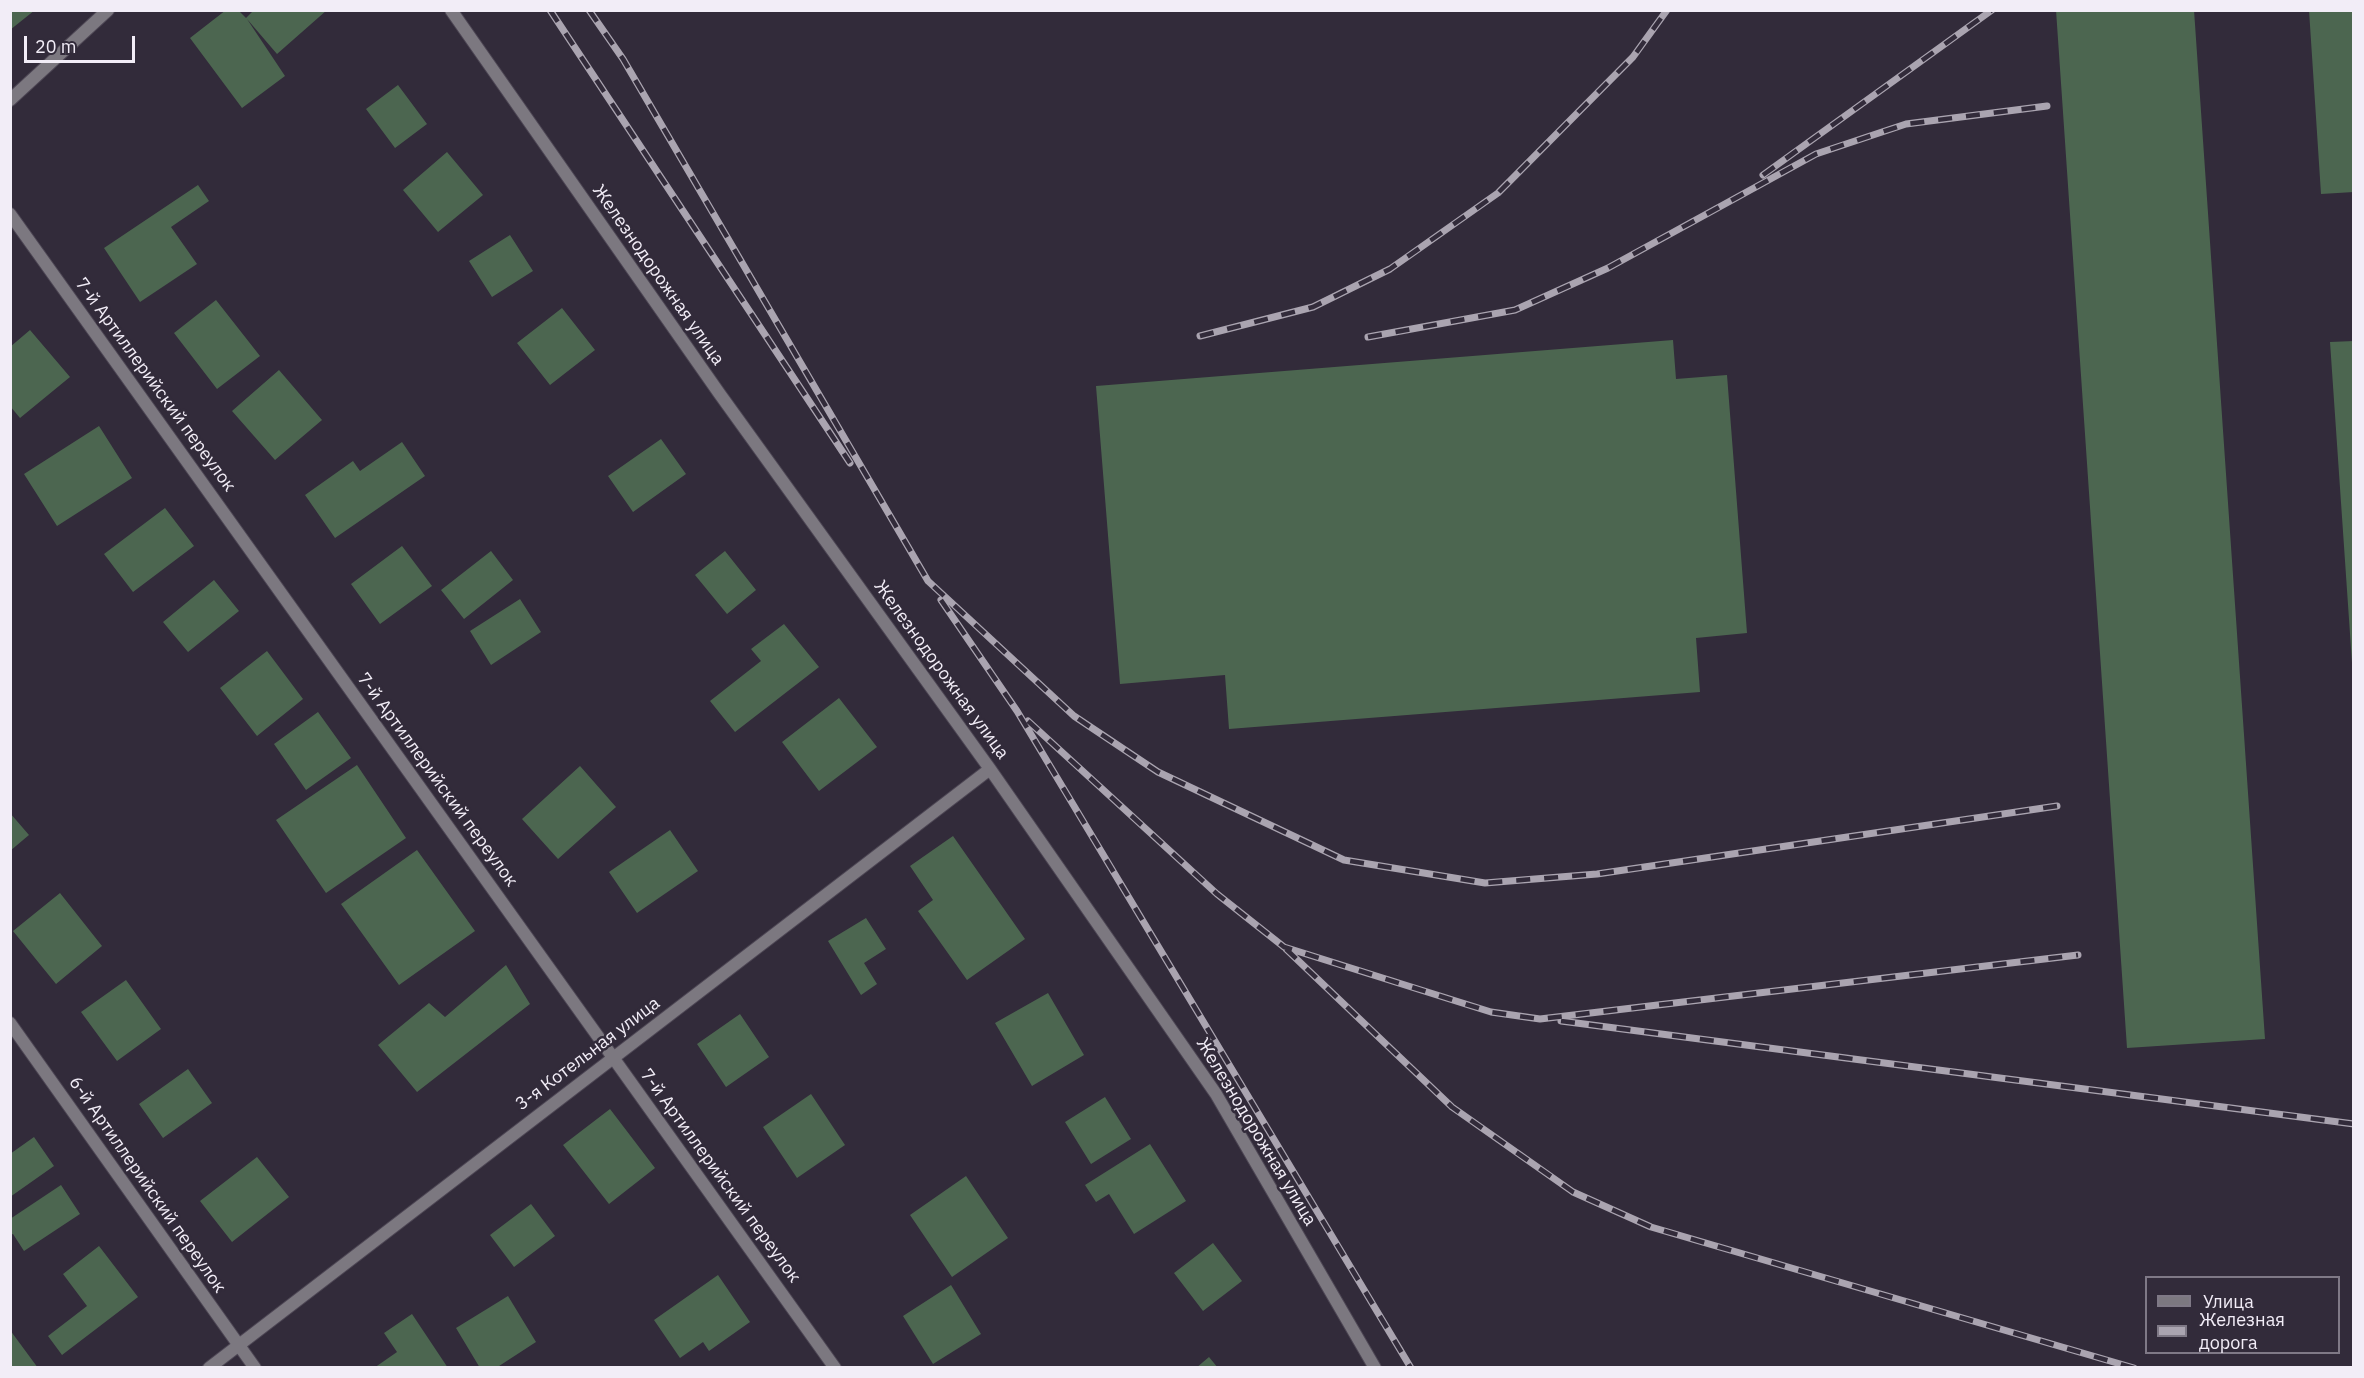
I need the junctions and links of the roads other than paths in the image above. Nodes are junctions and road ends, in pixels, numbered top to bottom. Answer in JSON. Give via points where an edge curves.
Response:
{"nodes":[{"id":1,"x":108,"y":10,"type":"edge"},
{"id":2,"x":451,"y":10,"type":"edge"},
{"id":3,"x":10,"y":100,"type":"edge"},
{"id":4,"x":10,"y":214,"type":"edge"},
{"id":5,"x":990,"y":768,"type":"junction"},
{"id":6,"x":10,"y":1023,"type":"edge"},
{"id":7,"x":613,"y":1058,"type":"junction"},
{"id":8,"x":238,"y":1344,"type":"junction"},
{"id":9,"x":208,"y":1368,"type":"edge"},
{"id":10,"x":255,"y":1368,"type":"edge"},
{"id":11,"x":835,"y":1368,"type":"edge"},
{"id":12,"x":1375,"y":1368,"type":"edge"}],
"edges":[{"from":1,"to":3,"type":"street"},
{"from":2,"to":5,"type":"street","name":"Железнодорожная улица","via":[[719,393]]},
{"from":4,"to":7,"type":"street","name":"7-й Артиллерийский переулок"},
{"from":5,"to":7,"type":"street","name":"3-я Котельная улица"},
{"from":5,"to":12,"type":"street","name":"Железнодорожная улица","via":[[1216,1094]]},
{"from":6,"to":8,"type":"street","name":"6-й Артиллерийский переулок"},
{"from":7,"to":8,"type":"street","name":"3-я Котельная улица"},
{"from":7,"to":11,"type":"street","name":"7-й Артиллерийский переулок"},
{"from":8,"to":9,"type":"street","name":"3-я Котельная улица"},
{"from":8,"to":10,"type":"street","name":"6-й Артиллерийский переулок"}]}
